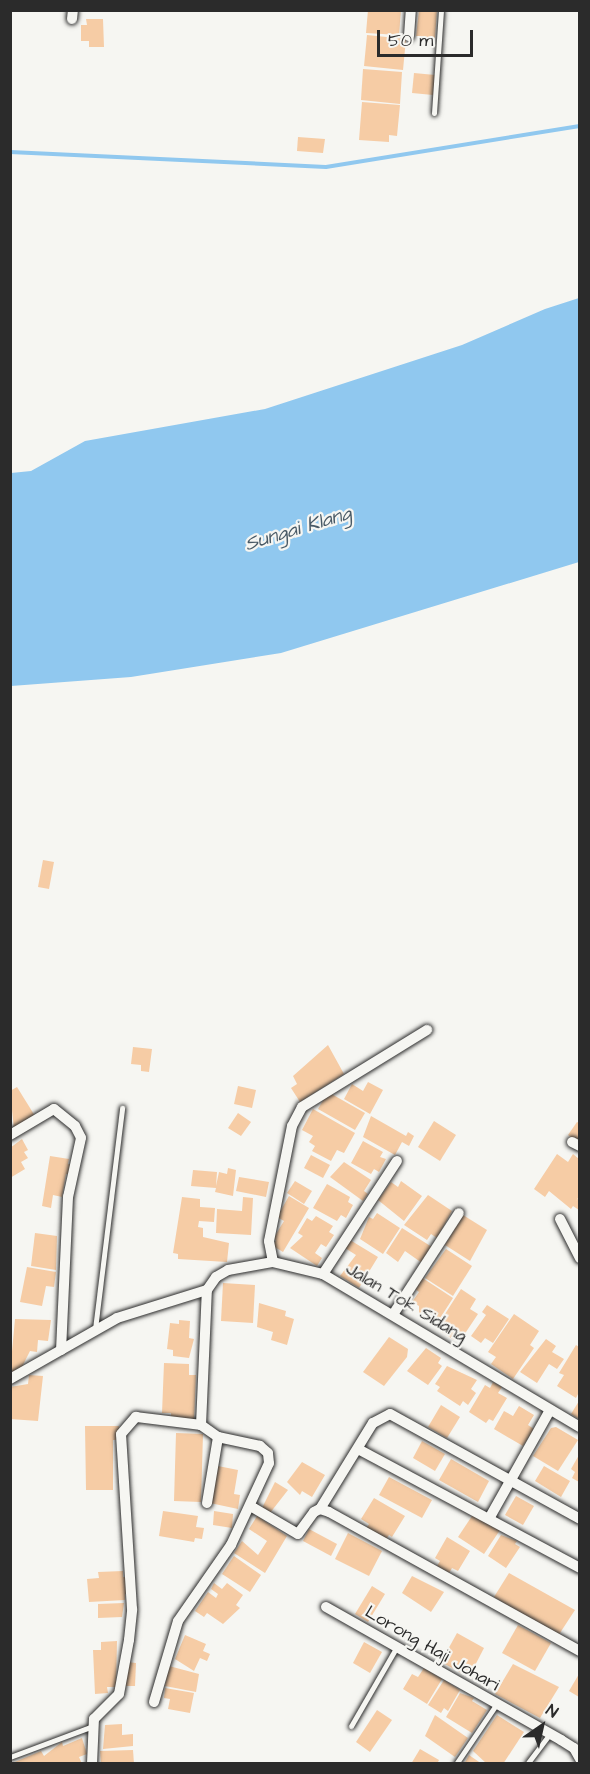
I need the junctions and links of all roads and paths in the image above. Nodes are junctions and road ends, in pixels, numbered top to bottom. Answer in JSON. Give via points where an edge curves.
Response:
{"nodes":[{"id":1,"x":411,"y":10,"type":"edge"},
{"id":2,"x":441,"y":10,"type":"edge"},
{"id":3,"x":409,"y":36,"type":"dead end"},
{"id":4,"x":434,"y":113,"type":"dead end"},
{"id":5,"x":427,"y":1030,"type":"dead end"},
{"id":6,"x":122,"y":1108,"type":"dead end"},
{"id":7,"x":10,"y":1135,"type":"edge"},
{"id":8,"x":397,"y":1161,"type":"dead end"},
{"id":9,"x":459,"y":1213,"type":"dead end"},
{"id":10,"x":560,"y":1219,"type":"dead end"},
{"id":11,"x":579,"y":1258,"type":"edge"},
{"id":12,"x":273,"y":1262,"type":"junction"},
{"id":13,"x":323,"y":1274,"type":"junction"},
{"id":14,"x":207,"y":1290,"type":"junction"},
{"id":15,"x":394,"y":1313,"type":"junction"},
{"id":16,"x":95,"y":1329,"type":"junction"},
{"id":17,"x":61,"y":1350,"type":"junction"},
{"id":18,"x":10,"y":1379,"type":"edge"},
{"id":19,"x":550,"y":1410,"type":"junction"},
{"id":20,"x":201,"y":1425,"type":"junction"},
{"id":21,"x":579,"y":1427,"type":"edge"},
{"id":22,"x":218,"y":1437,"type":"junction"},
{"id":23,"x":358,"y":1449,"type":"junction"},
{"id":24,"x":509,"y":1479,"type":"junction"},
{"id":25,"x":207,"y":1503,"type":"dead end"},
{"id":26,"x":252,"y":1507,"type":"junction"},
{"id":27,"x":320,"y":1509,"type":"junction"},
{"id":28,"x":490,"y":1517,"type":"junction"},
{"id":29,"x":579,"y":1519,"type":"edge"},
{"id":30,"x":579,"y":1568,"type":"edge"},
{"id":31,"x":326,"y":1606,"type":"dead end"},
{"id":32,"x":397,"y":1646,"type":"junction"},
{"id":33,"x":579,"y":1651,"type":"edge"},
{"id":34,"x":154,"y":1702,"type":"dead end"},
{"id":35,"x":496,"y":1705,"type":"junction"},
{"id":36,"x":93,"y":1726,"type":"junction"},
{"id":37,"x":351,"y":1726,"type":"dead end"},
{"id":38,"x":551,"y":1734,"type":"junction"},
{"id":39,"x":10,"y":1757,"type":"edge"},
{"id":40,"x":579,"y":1759,"type":"edge"},
{"id":41,"x":92,"y":1764,"type":"edge"},
{"id":42,"x":456,"y":1764,"type":"edge"},
{"id":43,"x":527,"y":1764,"type":"edge"}],
"edges":[{"from":1,"to":3,"type":"street"},
{"from":2,"to":4,"type":"lane"},
{"from":5,"to":12,"type":"street","via":[[302,1107],[292,1126],[269,1241]]},
{"from":6,"to":16,"type":"lane"},
{"from":7,"to":17,"type":"street","via":[[54,1109],[75,1126],[81,1138],[68,1197]]},
{"from":8,"to":13,"type":"street"},
{"from":9,"to":15,"type":"street"},
{"from":10,"to":11,"type":"street"},
{"from":12,"to":13,"type":"street","name":"Jalan Tok Sidang"},
{"from":12,"to":14,"type":"street","name":"Jalan Tok Sidang","via":[[228,1270]]},
{"from":13,"to":15,"type":"street","name":"Jalan Tok Sidang"},
{"from":14,"to":16,"type":"street"},
{"from":14,"to":20,"type":"street"},
{"from":15,"to":19,"type":"street","name":"Jalan Tok Sidang"},
{"from":16,"to":17,"type":"street"},
{"from":17,"to":18,"type":"street"},
{"from":19,"to":21,"type":"street","name":"Jalan Tok Sidang"},
{"from":19,"to":24,"type":"street"},
{"from":20,"to":22,"type":"street"},
{"from":20,"to":36,"type":"street","via":[[136,1417],[121,1434],[132,1609],[119,1694],[97,1714]]},
{"from":22,"to":25,"type":"street"},
{"from":22,"to":26,"type":"street","via":[[260,1446],[268,1453],[269,1463]]},
{"from":23,"to":24,"type":"street","via":[[373,1423],[390,1414]]},
{"from":23,"to":27,"type":"street"},
{"from":23,"to":28,"type":"street"},
{"from":24,"to":28,"type":"street"},
{"from":24,"to":29,"type":"street"},
{"from":26,"to":27,"type":"street","via":[[298,1534]]},
{"from":26,"to":34,"type":"street","via":[[231,1545],[178,1621]]},
{"from":27,"to":33,"type":"street"},
{"from":28,"to":30,"type":"street"},
{"from":31,"to":32,"type":"street","name":"Lorong Haji Johari"},
{"from":32,"to":35,"type":"street","name":"Lorong Haji Johari"},
{"from":32,"to":37,"type":"lane"},
{"from":35,"to":38,"type":"street","name":"Lorong Haji Johari"},
{"from":35,"to":42,"type":"lane"},
{"from":36,"to":39,"type":"lane"},
{"from":36,"to":41,"type":"street"},
{"from":38,"to":40,"type":"street","name":"Lorong Haji Johari","via":[[574,1748]]},
{"from":38,"to":43,"type":"lane"}]}
